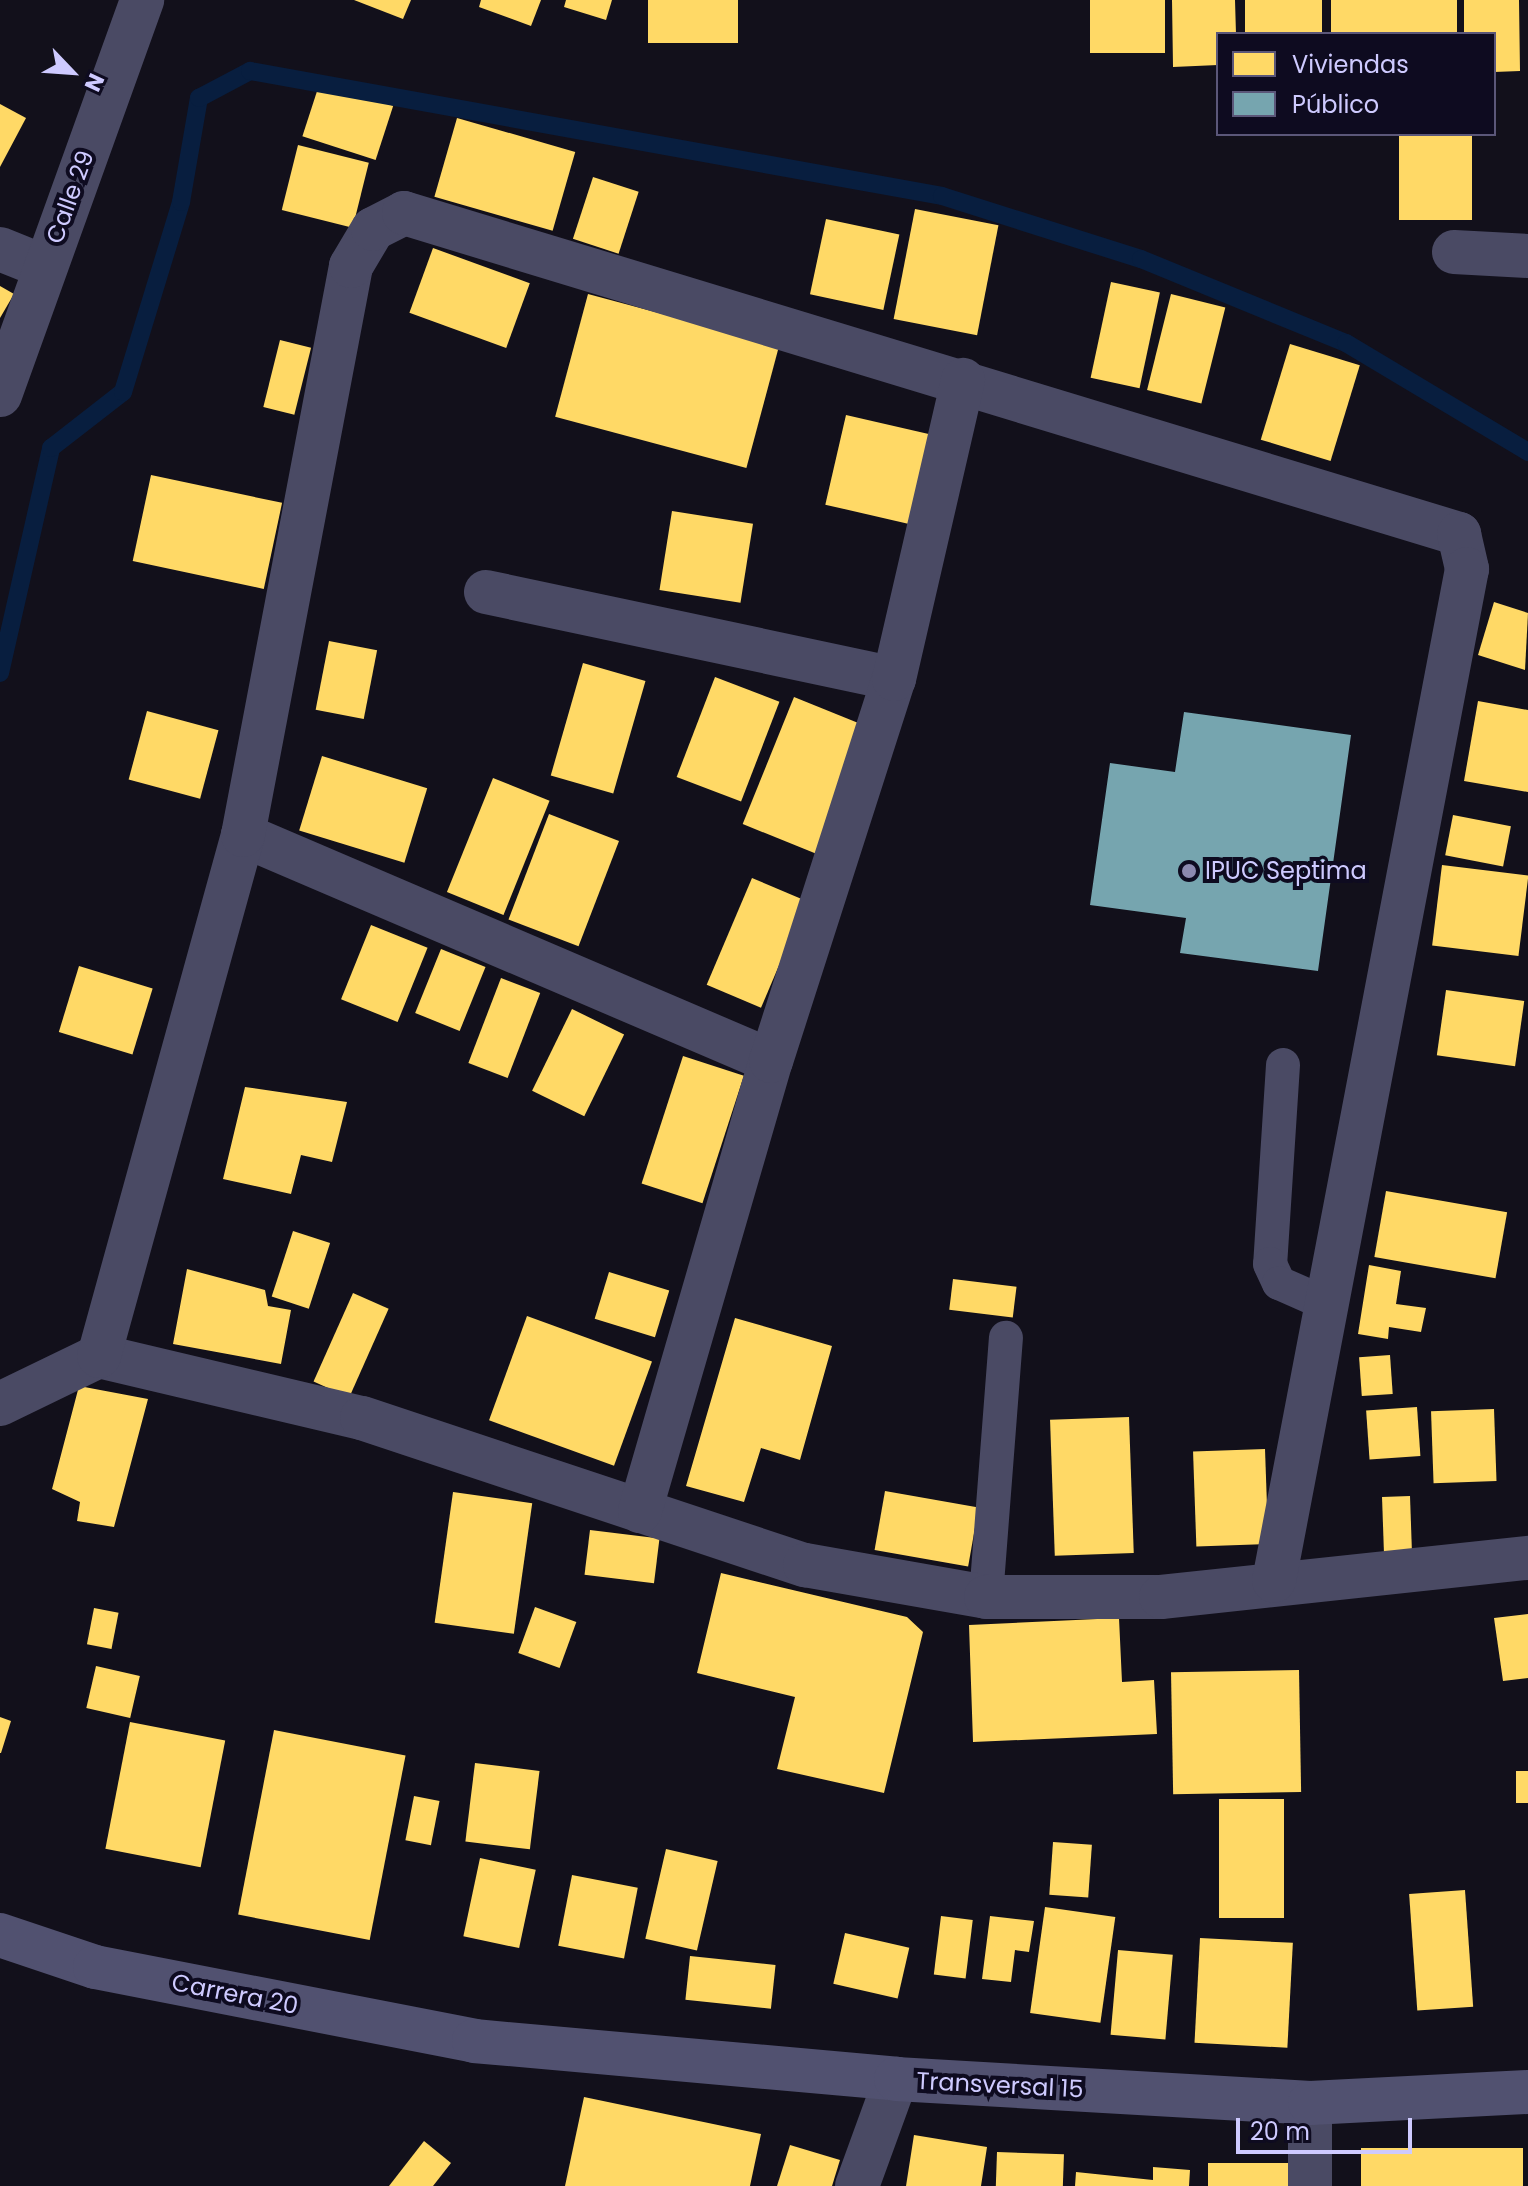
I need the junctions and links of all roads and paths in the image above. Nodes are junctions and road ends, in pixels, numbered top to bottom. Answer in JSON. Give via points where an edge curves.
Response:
{"nodes":[{"id":1,"x":142,"y":0,"type":"edge"},
{"id":2,"x":0,"y":249,"type":"edge"},
{"id":3,"x":1454,"y":252,"type":"dead end"},
{"id":4,"x":1528,"y":256,"type":"edge"},
{"id":5,"x":45,"y":267,"type":"junction"},
{"id":6,"x":963,"y":380,"type":"junction"},
{"id":7,"x":0,"y":395,"type":"edge"},
{"id":8,"x":486,"y":592,"type":"dead end"},
{"id":9,"x":894,"y":679,"type":"junction"},
{"id":10,"x":243,"y":835,"type":"junction"},
{"id":11,"x":771,"y":1061,"type":"junction"},
{"id":12,"x":1283,"y":1065,"type":"dead end"},
{"id":13,"x":1329,"y":1305,"type":"junction"},
{"id":14,"x":1006,"y":1338,"type":"dead end"},
{"id":15,"x":99,"y":1356,"type":"junction"},
{"id":16,"x":0,"y":1404,"type":"edge"},
{"id":17,"x":640,"y":1511,"type":"junction"},
{"id":18,"x":1528,"y":1558,"type":"edge"},
{"id":19,"x":1274,"y":1581,"type":"junction"},
{"id":20,"x":986,"y":1597,"type":"junction"},
{"id":21,"x":0,"y":1935,"type":"edge"},
{"id":22,"x":474,"y":2041,"type":"joint"},
{"id":23,"x":896,"y":2079,"type":"junction"},
{"id":24,"x":1528,"y":2092,"type":"edge"},
{"id":25,"x":1310,"y":2103,"type":"junction"},
{"id":26,"x":857,"y":2186,"type":"edge"},
{"id":27,"x":1310,"y":2186,"type":"edge"}],
"edges":[{"from":1,"to":5,"type":"street","name":"Calle 29"},
{"from":2,"to":5,"type":"street"},
{"from":3,"to":4,"type":"street"},
{"from":5,"to":7,"type":"street","name":"Calle 29"},
{"from":6,"to":9,"type":"street"},
{"from":6,"to":10,"type":"street","via":[[404,213],[373,229],[351,266]]},
{"from":6,"to":13,"type":"street","via":[[1445,524],[1469,551]]},
{"from":8,"to":9,"type":"street"},
{"from":9,"to":11,"type":"street"},
{"from":10,"to":11,"type":"street"},
{"from":10,"to":15,"type":"street"},
{"from":11,"to":17,"type":"street"},
{"from":12,"to":13,"type":"lane","via":[[1270,1264],[1279,1283]]},
{"from":13,"to":19,"type":"street"},
{"from":14,"to":20,"type":"lane"},
{"from":15,"to":16,"type":"street"},
{"from":15,"to":17,"type":"street","via":[[362,1418]]},
{"from":17,"to":20,"type":"street","via":[[805,1565]]},
{"from":18,"to":19,"type":"street"},
{"from":19,"to":20,"type":"street","via":[[1161,1597]]},
{"from":21,"to":22,"type":"main road","name":"Carrera 20","via":[[95,1967]]},
{"from":22,"to":23,"type":"main road","name":"Transversal 15"},
{"from":23,"to":25,"type":"main road","name":"Transversal 15"},
{"from":23,"to":26,"type":"street"},
{"from":24,"to":25,"type":"main road","name":"Transversal 15"},
{"from":25,"to":27,"type":"street"}]}
